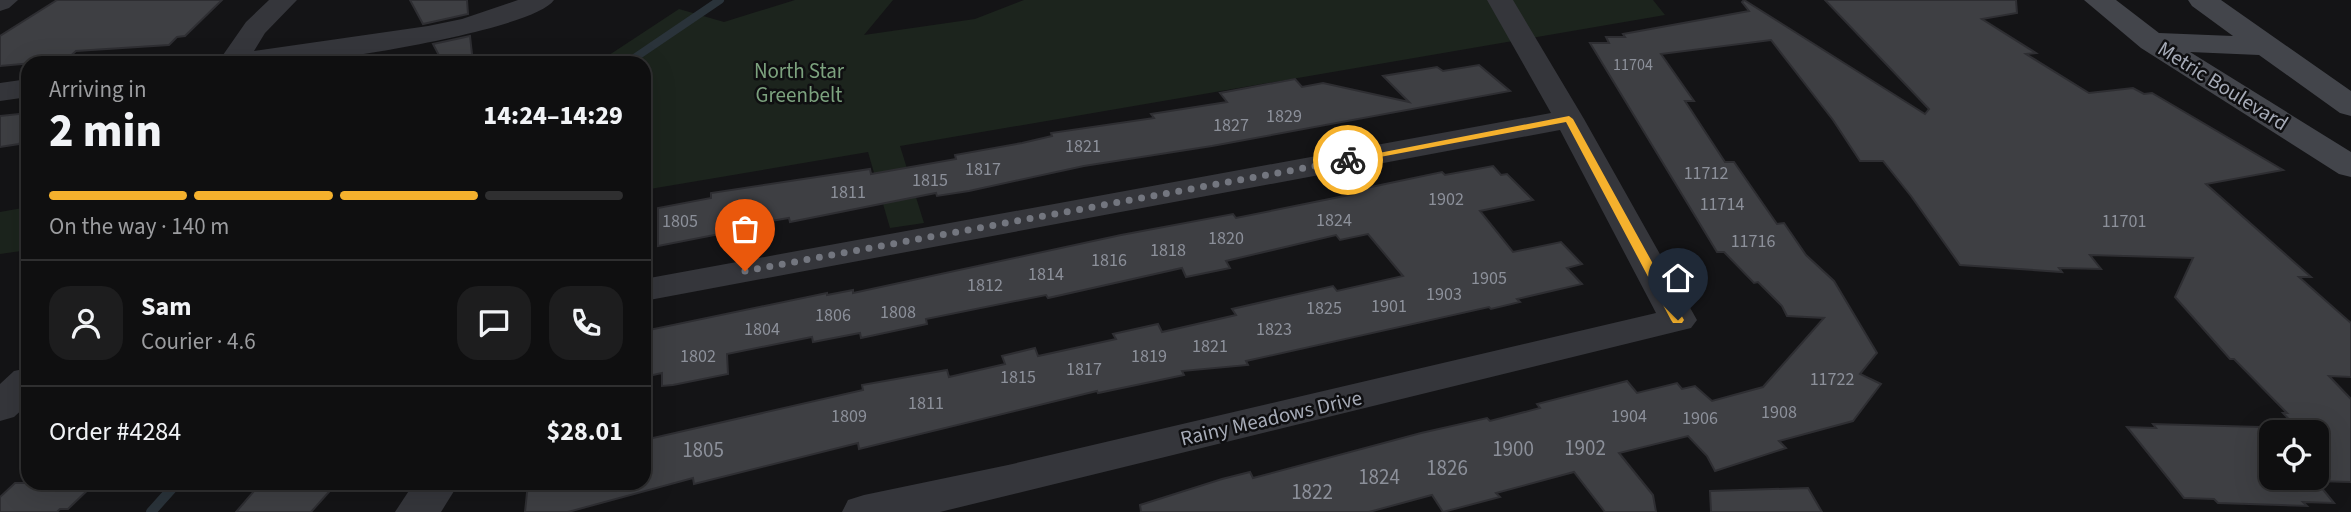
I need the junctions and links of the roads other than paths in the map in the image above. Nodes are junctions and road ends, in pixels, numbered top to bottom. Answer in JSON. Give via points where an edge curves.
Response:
{"nodes":[{"id":1,"x":5,"y":0,"type":"edge"},
{"id":2,"x":284,"y":0,"type":"edge"},
{"id":3,"x":541,"y":0,"type":"edge"},
{"id":4,"x":1500,"y":0,"type":"edge"},
{"id":5,"x":2098,"y":0,"type":"edge"},
{"id":6,"x":2202,"y":0,"type":"edge"},
{"id":7,"x":0,"y":3,"type":"edge"},
{"id":8,"x":2152,"y":42,"type":"junction"},
{"id":9,"x":2266,"y":46,"type":"junction"},
{"id":10,"x":237,"y":56,"type":"edge"},
{"id":11,"x":278,"y":56,"type":"edge"},
{"id":12,"x":21,"y":89,"type":"edge"},
{"id":13,"x":0,"y":92,"type":"edge"},
{"id":14,"x":2351,"y":106,"type":"edge"},
{"id":15,"x":1569,"y":119,"type":"junction"},
{"id":16,"x":2351,"y":167,"type":"edge"},
{"id":17,"x":651,"y":289,"type":"edge"},
{"id":18,"x":21,"y":388,"type":"edge"},
{"id":19,"x":0,"y":407,"type":"edge"},
{"id":20,"x":432,"y":490,"type":"edge"},
{"id":21,"x":417,"y":512,"type":"edge"},
{"id":22,"x":864,"y":512,"type":"edge"}],
"edges":[{"from":1,"to":7,"type":"street"},
{"from":2,"to":10,"type":"street","via":[[255,28]]},
{"from":3,"to":11,"type":"street","via":[[440,31]]},
{"from":4,"to":15,"type":"street"},
{"from":5,"to":8,"type":"main road","name":"Metric Boulevard"},
{"from":6,"to":9,"type":"main road"},
{"from":8,"to":9,"type":"main road"},
{"from":8,"to":16,"type":"main road","name":"Metric Boulevard"},
{"from":9,"to":14,"type":"main road"},
{"from":12,"to":13,"type":"street"},
{"from":15,"to":17,"type":"street"},
{"from":15,"to":22,"type":"street","name":"Rainy Meadows Drive","via":[[1678,320]]},
{"from":18,"to":19,"type":"street"},
{"from":20,"to":21,"type":"street"}]}
